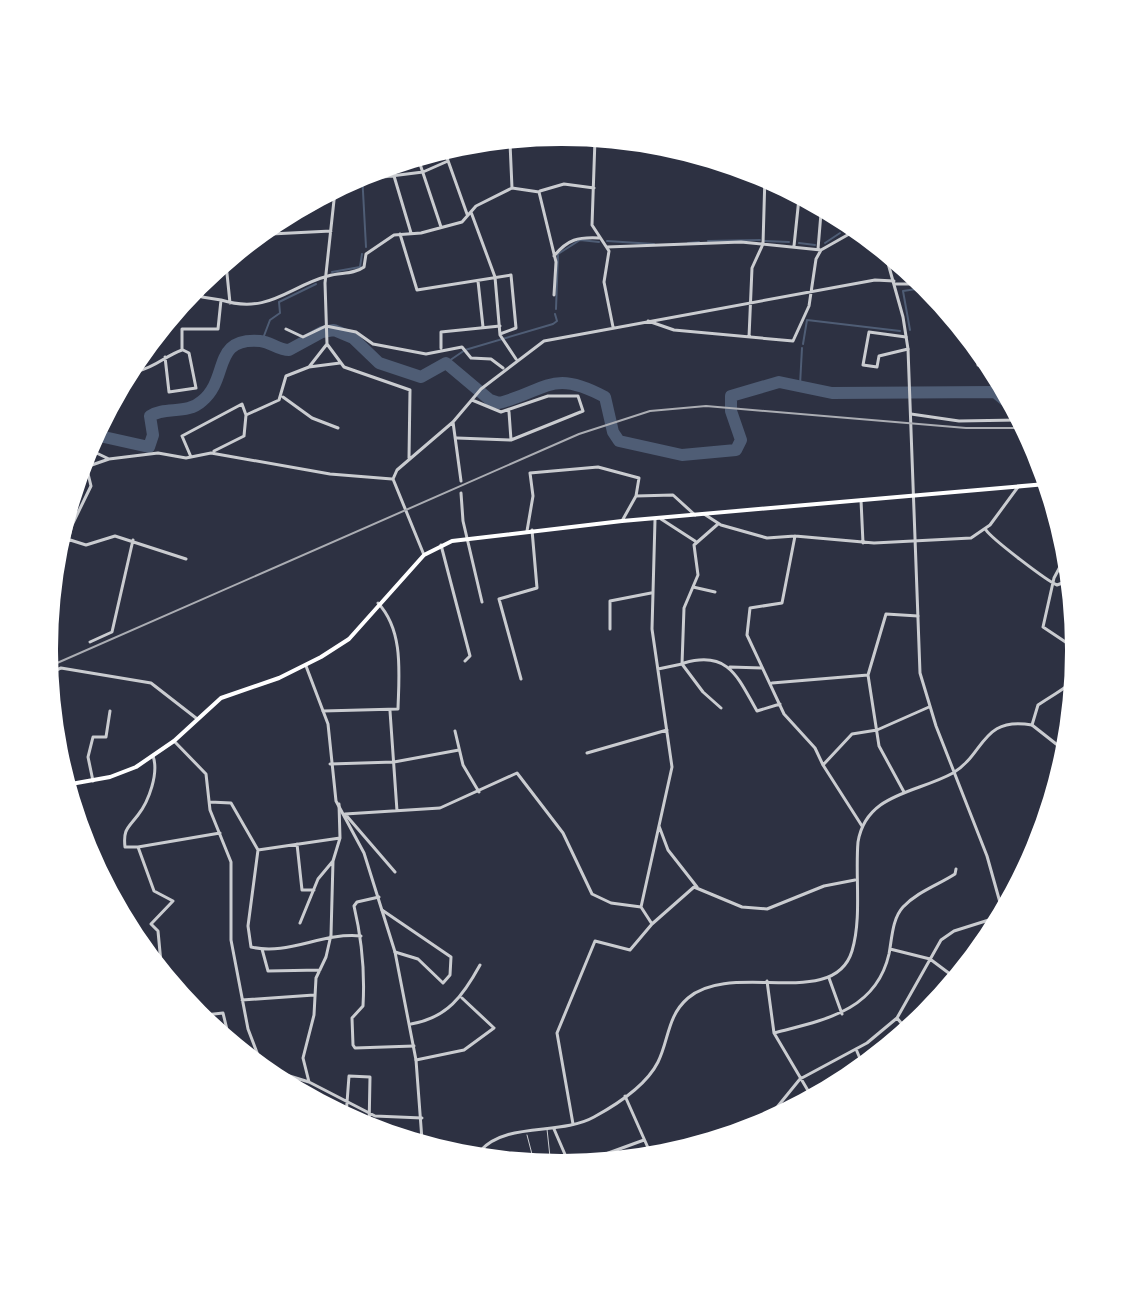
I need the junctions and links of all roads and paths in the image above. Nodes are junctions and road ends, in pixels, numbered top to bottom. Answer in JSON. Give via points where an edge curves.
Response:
{"nodes":[{"id":1,"x":595,"y":148,"type":"edge"},
{"id":2,"x":510,"y":150,"type":"edge"},
{"id":3,"x":448,"y":161,"type":"joint"},
{"id":4,"x":421,"y":167,"type":"edge"},
{"id":5,"x":423,"y":172,"type":"junction"},
{"id":6,"x":393,"y":175,"type":"edge"},
{"id":7,"x":395,"y":175,"type":"edge"},
{"id":8,"x":512,"y":188,"type":"junction"},
{"id":9,"x":594,"y":188,"type":"junction"},
{"id":10,"x":765,"y":190,"type":"edge"},
{"id":11,"x":539,"y":192,"type":"junction"},
{"id":12,"x":335,"y":200,"type":"edge"},
{"id":13,"x":798,"y":206,"type":"edge"},
{"id":14,"x":469,"y":212,"type":"junction"},
{"id":15,"x":821,"y":219,"type":"edge"},
{"id":16,"x":441,"y":227,"type":"junction"},
{"id":17,"x":333,"y":231,"type":"junction"},
{"id":18,"x":411,"y":233,"type":"junction"},
{"id":19,"x":278,"y":234,"type":"edge"},
{"id":20,"x":400,"y":234,"type":"junction"},
{"id":21,"x":847,"y":235,"type":"edge"},
{"id":22,"x":600,"y":238,"type":"junction"},
{"id":23,"x":763,"y":244,"type":"junction"},
{"id":24,"x":794,"y":246,"type":"junction"},
{"id":25,"x":607,"y":247,"type":"junction"},
{"id":26,"x":820,"y":249,"type":"junction"},
{"id":27,"x":554,"y":256,"type":"junction"},
{"id":28,"x":890,"y":268,"type":"edge"},
{"id":29,"x":227,"y":274,"type":"edge"},
{"id":30,"x":326,"y":276,"type":"junction"},
{"id":31,"x":495,"y":277,"type":"junction"},
{"id":32,"x":478,"y":281,"type":"junction"},
{"id":33,"x":894,"y":282,"type":"junction"},
{"id":34,"x":906,"y":283,"type":"edge"},
{"id":35,"x":811,"y":293,"type":"junction"},
{"id":36,"x":554,"y":295,"type":"dead end"},
{"id":37,"x":202,"y":297,"type":"edge"},
{"id":38,"x":221,"y":300,"type":"junction"},
{"id":39,"x":230,"y":303,"type":"junction"},
{"id":40,"x":752,"y":303,"type":"junction"},
{"id":41,"x":648,"y":321,"type":"junction"},
{"id":42,"x":500,"y":326,"type":"junction"},
{"id":43,"x":483,"y":327,"type":"junction"},
{"id":44,"x":613,"y":327,"type":"junction"},
{"id":45,"x":326,"y":328,"type":"junction"},
{"id":46,"x":286,"y":329,"type":"dead end"},
{"id":47,"x":500,"y":334,"type":"junction"},
{"id":48,"x":749,"y":337,"type":"junction"},
{"id":49,"x":906,"y":337,"type":"junction"},
{"id":50,"x":327,"y":344,"type":"junction"},
{"id":51,"x":441,"y":348,"type":"junction"},
{"id":52,"x":908,"y":349,"type":"junction"},
{"id":53,"x":182,"y":350,"type":"junction"},
{"id":54,"x":165,"y":357,"type":"junction"},
{"id":55,"x":516,"y":359,"type":"junction"},
{"id":56,"x":340,"y":363,"type":"junction"},
{"id":57,"x":309,"y":367,"type":"junction"},
{"id":58,"x":504,"y":369,"type":"junction"},
{"id":59,"x":143,"y":370,"type":"edge"},
{"id":60,"x":282,"y":396,"type":"junction"},
{"id":61,"x":472,"y":400,"type":"junction"},
{"id":62,"x":509,"y":411,"type":"junction"},
{"id":63,"x":910,"y":414,"type":"junction"},
{"id":64,"x":246,"y":415,"type":"junction"},
{"id":65,"x":1009,"y":420,"type":"edge"},
{"id":66,"x":453,"y":422,"type":"junction"},
{"id":67,"x":338,"y":428,"type":"dead end"},
{"id":68,"x":457,"y":438,"type":"junction"},
{"id":69,"x":511,"y":440,"type":"junction"},
{"id":70,"x":211,"y":453,"type":"junction"},
{"id":71,"x":97,"y":455,"type":"edge"},
{"id":72,"x":191,"y":457,"type":"junction"},
{"id":73,"x":409,"y":458,"type":"junction"},
{"id":74,"x":109,"y":459,"type":"junction"},
{"id":75,"x":93,"y":464,"type":"edge"},
{"id":76,"x":393,"y":479,"type":"junction"},
{"id":77,"x":88,"y":481,"type":"edge"},
{"id":78,"x":461,"y":481,"type":"dead end"},
{"id":79,"x":1037,"y":485,"type":"edge"},
{"id":80,"x":1018,"y":487,"type":"junction"},
{"id":81,"x":461,"y":493,"type":"dead end"},
{"id":82,"x":912,"y":495,"type":"junction"},
{"id":83,"x":636,"y":496,"type":"junction"},
{"id":84,"x":861,"y":500,"type":"junction"},
{"id":85,"x":77,"y":514,"type":"edge"},
{"id":86,"x":704,"y":514,"type":"junction"},
{"id":87,"x":695,"y":515,"type":"junction"},
{"id":88,"x":657,"y":518,"type":"junction"},
{"id":89,"x":622,"y":521,"type":"junction"},
{"id":90,"x":718,"y":524,"type":"junction"},
{"id":91,"x":985,"y":529,"type":"junction"},
{"id":92,"x":529,"y":531,"type":"junction"},
{"id":93,"x":795,"y":536,"type":"junction"},
{"id":94,"x":467,"y":537,"type":"junction"},
{"id":95,"x":71,"y":540,"type":"edge"},
{"id":96,"x":133,"y":540,"type":"junction"},
{"id":97,"x":695,"y":541,"type":"junction"},
{"id":98,"x":915,"y":541,"type":"junction"},
{"id":99,"x":863,"y":543,"type":"junction"},
{"id":100,"x":441,"y":545,"type":"junction"},
{"id":101,"x":424,"y":555,"type":"junction"},
{"id":102,"x":186,"y":559,"type":"dead end"},
{"id":103,"x":1059,"y":572,"type":"edge"},
{"id":104,"x":1061,"y":583,"type":"edge"},
{"id":105,"x":1054,"y":584,"type":"junction"},
{"id":106,"x":693,"y":587,"type":"junction"},
{"id":107,"x":715,"y":592,"type":"dead end"},
{"id":108,"x":651,"y":593,"type":"junction"},
{"id":109,"x":482,"y":602,"type":"dead end"},
{"id":110,"x":378,"y":603,"type":"junction"},
{"id":111,"x":918,"y":616,"type":"junction"},
{"id":112,"x":610,"y":629,"type":"dead end"},
{"id":113,"x":1065,"y":641,"type":"edge"},
{"id":114,"x":90,"y":642,"type":"dead end"},
{"id":115,"x":465,"y":661,"type":"dead end"},
{"id":116,"x":683,"y":663,"type":"junction"},
{"id":117,"x":306,"y":666,"type":"junction"},
{"id":118,"x":730,"y":667,"type":"junction"},
{"id":119,"x":763,"y":668,"type":"junction"},
{"id":120,"x":59,"y":669,"type":"edge"},
{"id":121,"x":657,"y":669,"type":"junction"},
{"id":122,"x":868,"y":675,"type":"junction"},
{"id":123,"x":521,"y":679,"type":"dead end"},
{"id":124,"x":770,"y":683,"type":"junction"},
{"id":125,"x":1063,"y":692,"type":"edge"},
{"id":126,"x":780,"y":704,"type":"junction"},
{"id":127,"x":929,"y":707,"type":"junction"},
{"id":128,"x":721,"y":708,"type":"dead end"},
{"id":129,"x":390,"y":710,"type":"junction"},
{"id":130,"x":110,"y":711,"type":"dead end"},
{"id":131,"x":323,"y":711,"type":"junction"},
{"id":132,"x":196,"y":718,"type":"junction"},
{"id":133,"x":1032,"y":725,"type":"junction"},
{"id":134,"x":667,"y":730,"type":"junction"},
{"id":135,"x":877,"y":730,"type":"junction"},
{"id":136,"x":455,"y":731,"type":"dead end"},
{"id":137,"x":174,"y":741,"type":"junction"},
{"id":138,"x":1056,"y":744,"type":"edge"},
{"id":139,"x":459,"y":750,"type":"junction"},
{"id":140,"x":587,"y":753,"type":"dead end"},
{"id":141,"x":153,"y":756,"type":"junction"},
{"id":142,"x":394,"y":762,"type":"junction"},
{"id":143,"x":330,"y":764,"type":"junction"},
{"id":144,"x":823,"y":765,"type":"junction"},
{"id":145,"x":955,"y":772,"type":"junction"},
{"id":146,"x":93,"y":781,"type":"junction"},
{"id":147,"x":76,"y":783,"type":"edge"},
{"id":148,"x":479,"y":792,"type":"junction"},
{"id":149,"x":904,"y":792,"type":"junction"},
{"id":150,"x":210,"y":802,"type":"junction"},
{"id":151,"x":339,"y":804,"type":"junction"},
{"id":152,"x":397,"y":811,"type":"junction"},
{"id":153,"x":345,"y":814,"type":"junction"},
{"id":154,"x":658,"y":824,"type":"junction"},
{"id":155,"x":862,"y":826,"type":"junction"},
{"id":156,"x":220,"y":833,"type":"junction"},
{"id":157,"x":340,"y":838,"type":"junction"},
{"id":158,"x":297,"y":844,"type":"junction"},
{"id":159,"x":374,"y":844,"type":"junction"},
{"id":160,"x":138,"y":847,"type":"junction"},
{"id":161,"x":362,"y":849,"type":"junction"},
{"id":162,"x":258,"y":850,"type":"junction"},
{"id":163,"x":333,"y":861,"type":"junction"},
{"id":164,"x":956,"y":869,"type":"dead end"},
{"id":165,"x":395,"y":872,"type":"dead end"},
{"id":166,"x":855,"y":880,"type":"junction"},
{"id":167,"x":697,"y":887,"type":"junction"},
{"id":168,"x":314,"y":890,"type":"junction"},
{"id":169,"x":379,"y":897,"type":"junction"},
{"id":170,"x":999,"y":900,"type":"edge"},
{"id":171,"x":641,"y":907,"type":"junction"},
{"id":172,"x":382,"y":910,"type":"junction"},
{"id":173,"x":986,"y":921,"type":"edge"},
{"id":174,"x":300,"y":923,"type":"dead end"},
{"id":175,"x":652,"y":924,"type":"junction"},
{"id":176,"x":331,"y":935,"type":"junction"},
{"id":177,"x":361,"y":936,"type":"junction"},
{"id":178,"x":262,"y":949,"type":"junction"},
{"id":179,"x":890,"y":949,"type":"junction"},
{"id":180,"x":395,"y":952,"type":"junction"},
{"id":181,"x":160,"y":954,"type":"edge"},
{"id":182,"x":930,"y":959,"type":"junction"},
{"id":183,"x":480,"y":965,"type":"dead end"},
{"id":184,"x":320,"y":970,"type":"junction"},
{"id":185,"x":948,"y":972,"type":"edge"},
{"id":186,"x":829,"y":978,"type":"junction"},
{"id":187,"x":767,"y":981,"type":"junction"},
{"id":188,"x":314,"y":995,"type":"junction"},
{"id":189,"x":462,"y":998,"type":"junction"},
{"id":190,"x":241,"y":1000,"type":"junction"},
{"id":191,"x":214,"y":1014,"type":"edge"},
{"id":192,"x":842,"y":1014,"type":"junction"},
{"id":193,"x":897,"y":1018,"type":"junction"},
{"id":194,"x":900,"y":1022,"type":"edge"},
{"id":195,"x":411,"y":1024,"type":"junction"},
{"id":196,"x":226,"y":1025,"type":"edge"},
{"id":197,"x":774,"y":1033,"type":"junction"},
{"id":198,"x":414,"y":1046,"type":"junction"},
{"id":199,"x":856,"y":1049,"type":"junction"},
{"id":200,"x":257,"y":1050,"type":"edge"},
{"id":201,"x":859,"y":1056,"type":"edge"},
{"id":202,"x":416,"y":1060,"type":"junction"},
{"id":203,"x":298,"y":1079,"type":"edge"},
{"id":204,"x":800,"y":1079,"type":"junction"},
{"id":205,"x":309,"y":1082,"type":"junction"},
{"id":206,"x":807,"y":1089,"type":"edge"},
{"id":207,"x":625,"y":1096,"type":"junction"},
{"id":208,"x":348,"y":1104,"type":"junction"},
{"id":209,"x":780,"y":1104,"type":"edge"},
{"id":210,"x":371,"y":1114,"type":"junction"},
{"id":211,"x":422,"y":1118,"type":"junction"},
{"id":212,"x":573,"y":1124,"type":"junction"},
{"id":213,"x":554,"y":1127,"type":"junction"},
{"id":214,"x":547,"y":1129,"type":"junction"},
{"id":215,"x":527,"y":1132,"type":"junction"},
{"id":216,"x":422,"y":1133,"type":"edge"},
{"id":217,"x":644,"y":1140,"type":"junction"},
{"id":218,"x":647,"y":1146,"type":"edge"},
{"id":219,"x":485,"y":1147,"type":"edge"},
{"id":220,"x":617,"y":1150,"type":"edge"},
{"id":221,"x":533,"y":1152,"type":"edge"},
{"id":222,"x":551,"y":1153,"type":"edge"},
{"id":223,"x":565,"y":1154,"type":"edge"}],
"edges":[{"from":1,"to":9,"type":"street"},
{"from":2,"to":8,"type":"street"},
{"from":3,"to":5,"type":"street"},
{"from":3,"to":14,"type":"street"},
{"from":4,"to":5,"type":"street"},
{"from":5,"to":7,"type":"street"},
{"from":5,"to":16,"type":"street"},
{"from":6,"to":18,"type":"street"},
{"from":8,"to":11,"type":"street"},
{"from":8,"to":14,"type":"street"},
{"from":9,"to":11,"type":"street","via":[[564,184]]},
{"from":9,"to":22,"type":"street","via":[[592,225]]},
{"from":10,"to":23,"type":"street"},
{"from":11,"to":27,"type":"street"},
{"from":12,"to":17,"type":"street"},
{"from":13,"to":24,"type":"street"},
{"from":14,"to":16,"type":"street","via":[[462,222]]},
{"from":14,"to":31,"type":"street"},
{"from":15,"to":26,"type":"street"},
{"from":16,"to":18,"type":"street"},
{"from":17,"to":19,"type":"street"},
{"from":17,"to":30,"type":"street"},
{"from":18,"to":20,"type":"street"},
{"from":20,"to":30,"type":"street","via":[[366,254],[359,271]]},
{"from":20,"to":32,"type":"street","via":[[417,290]]},
{"from":21,"to":26,"type":"street"},
{"from":22,"to":25,"type":"street"},
{"from":22,"to":27,"type":"street","via":[[578,237]]},
{"from":23,"to":24,"type":"street"},
{"from":23,"to":25,"type":"street"},
{"from":23,"to":40,"type":"street","via":[[752,268]]},
{"from":24,"to":26,"type":"street"},
{"from":25,"to":44,"type":"street","via":[[604,282]]},
{"from":26,"to":35,"type":"street"},
{"from":27,"to":36,"type":"street"},
{"from":28,"to":33,"type":"street"},
{"from":29,"to":39,"type":"street"},
{"from":30,"to":39,"type":"street","via":[[278,300]]},
{"from":30,"to":45,"type":"street"},
{"from":31,"to":32,"type":"street"},
{"from":31,"to":42,"type":"street"},
{"from":31,"to":47,"type":"street","via":[[511,275],[516,328]]},
{"from":32,"to":43,"type":"street"},
{"from":33,"to":34,"type":"street"},
{"from":33,"to":35,"type":"street","via":[[875,280]]},
{"from":33,"to":49,"type":"street"},
{"from":35,"to":40,"type":"street"},
{"from":35,"to":48,"type":"street","via":[[793,341]]},
{"from":37,"to":38,"type":"street"},
{"from":38,"to":39,"type":"street"},
{"from":38,"to":53,"type":"street","via":[[220,327],[182,329]]},
{"from":40,"to":41,"type":"street"},
{"from":40,"to":48,"type":"street"},
{"from":41,"to":44,"type":"street"},
{"from":41,"to":48,"type":"street","via":[[674,330]]},
{"from":42,"to":43,"type":"street"},
{"from":42,"to":47,"type":"street"},
{"from":43,"to":51,"type":"street","via":[[441,332]]},
{"from":44,"to":55,"type":"street","via":[[544,341]]},
{"from":45,"to":46,"type":"street","via":[[303,337]]},
{"from":45,"to":50,"type":"street"},
{"from":45,"to":51,"type":"street","via":[[348,329],[373,344],[426,354]]},
{"from":47,"to":55,"type":"street"},
{"from":49,"to":52,"type":"street"},
{"from":49,"to":52,"type":"street","via":[[869,332],[863,365],[877,367],[879,356]]},
{"from":50,"to":56,"type":"street"},
{"from":50,"to":57,"type":"street"},
{"from":51,"to":58,"type":"street","via":[[466,350],[471,358],[491,359]]},
{"from":52,"to":63,"type":"street"},
{"from":53,"to":54,"type":"street"},
{"from":53,"to":54,"type":"street","via":[[189,353],[196,388],[169,392]]},
{"from":54,"to":59,"type":"street"},
{"from":55,"to":58,"type":"street"},
{"from":56,"to":57,"type":"street"},
{"from":56,"to":73,"type":"street","via":[[365,377],[410,390]]},
{"from":57,"to":60,"type":"street","via":[[289,372]]},
{"from":58,"to":61,"type":"street"},
{"from":60,"to":64,"type":"street"},
{"from":60,"to":67,"type":"street","via":[[312,418]]},
{"from":61,"to":62,"type":"street"},
{"from":61,"to":66,"type":"street"},
{"from":62,"to":69,"type":"street"},
{"from":62,"to":69,"type":"street","via":[[562,394],[578,396],[583,411]]},
{"from":63,"to":65,"type":"street"},
{"from":63,"to":82,"type":"street"},
{"from":64,"to":70,"type":"street","via":[[244,436]]},
{"from":64,"to":72,"type":"street","via":[[242,404],[182,436]]},
{"from":66,"to":68,"type":"street"},
{"from":66,"to":73,"type":"street"},
{"from":68,"to":69,"type":"street"},
{"from":68,"to":78,"type":"street"},
{"from":70,"to":72,"type":"street"},
{"from":70,"to":76,"type":"street"},
{"from":71,"to":74,"type":"street"},
{"from":72,"to":74,"type":"street","via":[[158,453]]},
{"from":73,"to":76,"type":"street"},
{"from":74,"to":75,"type":"street"},
{"from":76,"to":101,"type":"street"},
{"from":77,"to":85,"type":"street","via":[[89,494]]},
{"from":79,"to":80,"type":"main road"},
{"from":80,"to":82,"type":"main road"},
{"from":80,"to":91,"type":"street"},
{"from":81,"to":94,"type":"street"},
{"from":82,"to":84,"type":"main road"},
{"from":82,"to":98,"type":"street"},
{"from":83,"to":87,"type":"street","via":[[673,495]]},
{"from":83,"to":89,"type":"street"},
{"from":83,"to":92,"type":"street","via":[[639,478],[598,467],[530,473]]},
{"from":84,"to":86,"type":"main road"},
{"from":84,"to":99,"type":"street"},
{"from":86,"to":87,"type":"main road"},
{"from":86,"to":90,"type":"street"},
{"from":87,"to":88,"type":"main road"},
{"from":88,"to":89,"type":"main road"},
{"from":88,"to":97,"type":"street"},
{"from":88,"to":108,"type":"street"},
{"from":89,"to":92,"type":"main road"},
{"from":90,"to":93,"type":"street","via":[[756,537]]},
{"from":90,"to":97,"type":"street"},
{"from":91,"to":98,"type":"street","via":[[971,538]]},
{"from":91,"to":105,"type":"street","via":[[994,542],[1021,556]]},
{"from":92,"to":94,"type":"main road"},
{"from":92,"to":123,"type":"street","via":[[537,588],[499,599]]},
{"from":93,"to":99,"type":"street"},
{"from":93,"to":119,"type":"street","via":[[782,603],[750,608],[747,635]]},
{"from":94,"to":100,"type":"main road"},
{"from":94,"to":109,"type":"street"},
{"from":95,"to":96,"type":"street","via":[[86,545],[111,536]]},
{"from":96,"to":102,"type":"street"},
{"from":96,"to":114,"type":"street","via":[[112,632]]},
{"from":97,"to":106,"type":"street","via":[[698,566]]},
{"from":98,"to":99,"type":"street"},
{"from":98,"to":111,"type":"street"},
{"from":100,"to":101,"type":"main road"},
{"from":100,"to":115,"type":"street","via":[[470,656]]},
{"from":101,"to":110,"type":"main road"},
{"from":103,"to":105,"type":"street"},
{"from":104,"to":105,"type":"street"},
{"from":105,"to":113,"type":"street","via":[[1043,627]]},
{"from":106,"to":107,"type":"street"},
{"from":106,"to":116,"type":"street","via":[[683,616]]},
{"from":108,"to":112,"type":"street","via":[[610,601]]},
{"from":108,"to":121,"type":"street"},
{"from":110,"to":117,"type":"main road","via":[[349,639]]},
{"from":110,"to":129,"type":"street","via":[[397,637],[398,709]]},
{"from":111,"to":122,"type":"street","via":[[886,614]]},
{"from":111,"to":127,"type":"street","via":[[919,663]]},
{"from":116,"to":118,"type":"street","via":[[700,658]]},
{"from":116,"to":121,"type":"street"},
{"from":116,"to":128,"type":"street"},
{"from":117,"to":131,"type":"street"},
{"from":117,"to":132,"type":"main road","via":[[231,693]]},
{"from":118,"to":119,"type":"street"},
{"from":118,"to":126,"type":"street","via":[[757,711]]},
{"from":119,"to":124,"type":"street"},
{"from":120,"to":132,"type":"street","via":[[151,683]]},
{"from":121,"to":134,"type":"street"},
{"from":122,"to":124,"type":"street"},
{"from":122,"to":135,"type":"street"},
{"from":124,"to":126,"type":"street"},
{"from":125,"to":133,"type":"street","via":[[1038,705]]},
{"from":126,"to":144,"type":"street"},
{"from":127,"to":135,"type":"street"},
{"from":127,"to":145,"type":"street"},
{"from":129,"to":131,"type":"street"},
{"from":129,"to":142,"type":"street"},
{"from":130,"to":146,"type":"street","via":[[106,737],[93,737],[88,757]]},
{"from":131,"to":143,"type":"street"},
{"from":132,"to":137,"type":"main road"},
{"from":133,"to":138,"type":"street"},
{"from":133,"to":145,"type":"street","via":[[1014,723],[993,730]]},
{"from":134,"to":140,"type":"street"},
{"from":134,"to":154,"type":"street","via":[[672,767]]},
{"from":135,"to":144,"type":"street","via":[[847,737]]},
{"from":135,"to":149,"type":"street","via":[[883,756]]},
{"from":136,"to":139,"type":"street"},
{"from":137,"to":141,"type":"main road"},
{"from":137,"to":150,"type":"street","via":[[206,774]]},
{"from":139,"to":142,"type":"street"},
{"from":139,"to":148,"type":"street"},
{"from":141,"to":146,"type":"main road"},
{"from":141,"to":160,"type":"street","via":[[157,772],[138,816],[123,834],[125,847]]},
{"from":142,"to":143,"type":"street"},
{"from":142,"to":152,"type":"street"},
{"from":143,"to":151,"type":"street"},
{"from":144,"to":155,"type":"street"},
{"from":145,"to":149,"type":"street"},
{"from":145,"to":170,"type":"street"},
{"from":146,"to":147,"type":"main road"},
{"from":148,"to":152,"type":"street","via":[[440,808]]},
{"from":148,"to":171,"type":"street","via":[[517,773],[563,833],[592,894]]},
{"from":149,"to":155,"type":"street","via":[[881,803]]},
{"from":150,"to":156,"type":"street"},
{"from":150,"to":162,"type":"street","via":[[231,803]]},
{"from":151,"to":153,"type":"street"},
{"from":151,"to":157,"type":"street"},
{"from":152,"to":153,"type":"street"},
{"from":153,"to":159,"type":"street"},
{"from":153,"to":161,"type":"street"},
{"from":154,"to":167,"type":"street","via":[[668,850]]},
{"from":154,"to":171,"type":"street"},
{"from":155,"to":166,"type":"street"},
{"from":156,"to":160,"type":"street"},
{"from":156,"to":190,"type":"street","via":[[233,871],[231,940]]},
{"from":157,"to":158,"type":"street"},
{"from":157,"to":163,"type":"street"},
{"from":158,"to":162,"type":"street"},
{"from":158,"to":168,"type":"street","via":[[302,890]]},
{"from":159,"to":161,"type":"street"},
{"from":159,"to":165,"type":"street"},
{"from":160,"to":181,"type":"street","via":[[154,891],[173,901],[151,924],[158,931]]},
{"from":161,"to":169,"type":"street"},
{"from":162,"to":178,"type":"street","via":[[248,926],[251,947]]},
{"from":163,"to":168,"type":"street"},
{"from":163,"to":176,"type":"street"},
{"from":164,"to":179,"type":"street","via":[[901,909]]},
{"from":166,"to":167,"type":"street","via":[[824,886],[767,909],[742,907]]},
{"from":166,"to":186,"type":"street","via":[[852,952]]},
{"from":167,"to":175,"type":"street"},
{"from":168,"to":174,"type":"street"},
{"from":169,"to":172,"type":"street"},
{"from":169,"to":177,"type":"street","via":[[354,906]]},
{"from":171,"to":175,"type":"street"},
{"from":172,"to":180,"type":"street"},
{"from":172,"to":180,"type":"street","via":[[451,957],[450,975],[443,983],[418,959]]},
{"from":173,"to":182,"type":"street","via":[[947,935]]},
{"from":175,"to":212,"type":"street","via":[[630,950],[595,941],[557,1033]]},
{"from":176,"to":177,"type":"street"},
{"from":176,"to":178,"type":"street"},
{"from":176,"to":184,"type":"street"},
{"from":177,"to":198,"type":"street","via":[[363,1004],[352,1018],[353,1045]]},
{"from":178,"to":184,"type":"street","via":[[268,971]]},
{"from":179,"to":182,"type":"street"},
{"from":179,"to":192,"type":"street","via":[[878,982]]},
{"from":180,"to":195,"type":"street"},
{"from":182,"to":185,"type":"street"},
{"from":182,"to":193,"type":"street"},
{"from":183,"to":189,"type":"street"},
{"from":184,"to":188,"type":"street"},
{"from":186,"to":187,"type":"street"},
{"from":186,"to":192,"type":"street"},
{"from":187,"to":197,"type":"street"},
{"from":187,"to":207,"type":"street","via":[[714,983],[687,998],[669,1023],[653,1070]]},
{"from":188,"to":190,"type":"street"},
{"from":188,"to":205,"type":"street","via":[[303,1058]]},
{"from":189,"to":195,"type":"street","via":[[433,1020]]},
{"from":189,"to":202,"type":"street","via":[[494,1028],[464,1050]]},
{"from":190,"to":200,"type":"street"},
{"from":191,"to":196,"type":"street","via":[[223,1013]]},
{"from":192,"to":197,"type":"street"},
{"from":193,"to":194,"type":"street"},
{"from":193,"to":199,"type":"street"},
{"from":195,"to":198,"type":"street"},
{"from":197,"to":204,"type":"street"},
{"from":198,"to":202,"type":"street"},
{"from":199,"to":201,"type":"street"},
{"from":199,"to":204,"type":"street"},
{"from":202,"to":211,"type":"street"},
{"from":203,"to":205,"type":"street"},
{"from":204,"to":206,"type":"street"},
{"from":204,"to":209,"type":"street"},
{"from":205,"to":208,"type":"street"},
{"from":207,"to":212,"type":"street","via":[[591,1119]]},
{"from":207,"to":217,"type":"street"},
{"from":208,"to":210,"type":"street"},
{"from":208,"to":210,"type":"street","via":[[349,1076],[370,1077]]},
{"from":210,"to":211,"type":"street"},
{"from":211,"to":216,"type":"street"},
{"from":212,"to":213,"type":"street"},
{"from":213,"to":214,"type":"street"},
{"from":213,"to":223,"type":"street"},
{"from":214,"to":215,"type":"street"},
{"from":214,"to":222,"type":"lane"},
{"from":215,"to":219,"type":"street","via":[[495,1139]]},
{"from":215,"to":221,"type":"lane"},
{"from":217,"to":218,"type":"street"},
{"from":217,"to":220,"type":"street"}]}
